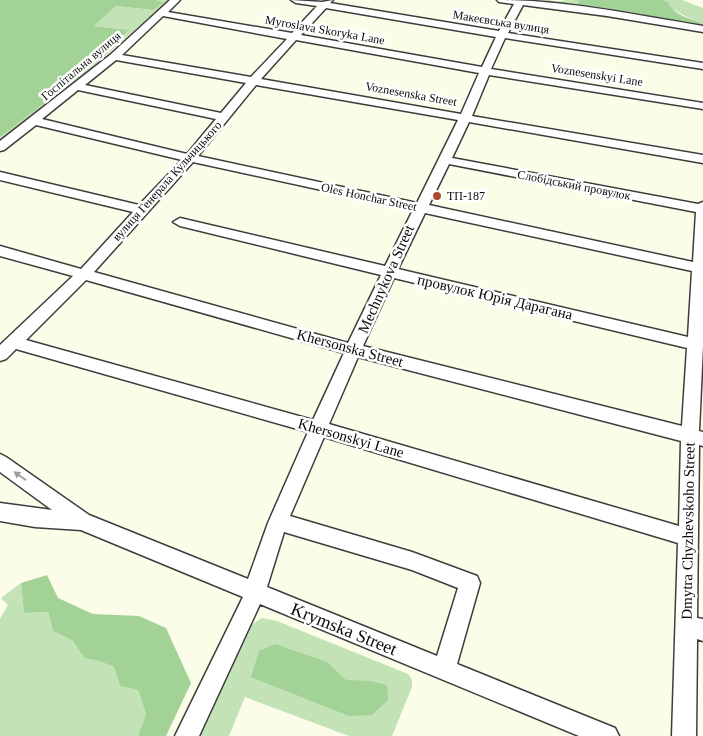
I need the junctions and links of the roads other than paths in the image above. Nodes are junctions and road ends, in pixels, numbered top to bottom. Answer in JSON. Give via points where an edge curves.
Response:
{"nodes":[{"id":1,"x":175,"y":0,"type":"edge"},
{"id":2,"x":296,"y":0,"type":"edge"},
{"id":3,"x":502,"y":0,"type":"edge"},
{"id":4,"x":520,"y":1,"type":"edge"},
{"id":5,"x":326,"y":3,"type":"edge"},
{"id":6,"x":160,"y":13,"type":"junction"},
{"id":7,"x":703,"y":29,"type":"edge"},
{"id":8,"x":503,"y":35,"type":"junction"},
{"id":9,"x":295,"y":37,"type":"junction"},
{"id":10,"x":114,"y":57,"type":"junction"},
{"id":11,"x":703,"y":66,"type":"edge"},
{"id":12,"x":486,"y":71,"type":"junction"},
{"id":13,"x":254,"y":80,"type":"junction"},
{"id":14,"x":77,"y":87,"type":"junction"},
{"id":15,"x":703,"y":106,"type":"edge"},
{"id":16,"x":224,"y":117,"type":"junction"},
{"id":17,"x":466,"y":117,"type":"junction"},
{"id":18,"x":36,"y":120,"type":"junction"},
{"id":19,"x":0,"y":147,"type":"edge"},
{"id":20,"x":190,"y":158,"type":"junction"},
{"id":21,"x":703,"y":159,"type":"edge"},
{"id":22,"x":445,"y":160,"type":"junction"},
{"id":23,"x":0,"y":176,"type":"edge"},
{"id":24,"x":419,"y":208,"type":"junction"},
{"id":25,"x":703,"y":208,"type":"edge"},
{"id":26,"x":142,"y":210,"type":"junction"},
{"id":27,"x":180,"y":222,"type":"dead end"},
{"id":28,"x":0,"y":251,"type":"edge"},
{"id":29,"x":702,"y":268,"type":"edge"},
{"id":30,"x":388,"y":272,"type":"junction"},
{"id":31,"x":83,"y":276,"type":"junction"},
{"id":32,"x":13,"y":342,"type":"junction"},
{"id":33,"x":694,"y":344,"type":"junction"},
{"id":34,"x":354,"y":350,"type":"junction"},
{"id":35,"x":0,"y":355,"type":"edge"},
{"id":36,"x":318,"y":428,"type":"junction"},
{"id":37,"x":696,"y":437,"type":"edge"},
{"id":38,"x":0,"y":462,"type":"edge"},
{"id":39,"x":40,"y":489,"type":"junction"},
{"id":40,"x":0,"y":512,"type":"edge"},
{"id":41,"x":35,"y":518,"type":"junction"},
{"id":42,"x":82,"y":521,"type":"junction"},
{"id":43,"x":279,"y":522,"type":"junction"},
{"id":44,"x":688,"y":536,"type":"junction"},
{"id":45,"x":255,"y":593,"type":"junction"},
{"id":46,"x":694,"y":627,"type":"edge"},
{"id":47,"x":444,"y":670,"type":"junction"},
{"id":48,"x":187,"y":736,"type":"edge"},
{"id":49,"x":607,"y":736,"type":"edge"},
{"id":50,"x":684,"y":736,"type":"edge"}],
"edges":[{"from":1,"to":6,"type":"street","name":"Госпітальна вулиця"},
{"from":2,"to":5,"type":"street","name":"Макеєвська вулиця"},
{"from":3,"to":4,"type":"street"},
{"from":4,"to":7,"type":"street"},
{"from":4,"to":8,"type":"street","name":"Mechnykova Street"},
{"from":5,"to":8,"type":"street","name":"Макеєвська вулиця"},
{"from":5,"to":9,"type":"street","name":"вулиця Генерала Кульчицького"},
{"from":6,"to":9,"type":"street","name":"Myroslava Skoryka Lane"},
{"from":6,"to":10,"type":"street","name":"Госпітальна вулиця"},
{"from":8,"to":11,"type":"street","name":"Макеєвська вулиця"},
{"from":8,"to":12,"type":"street","name":"Mechnykova Street"},
{"from":9,"to":12,"type":"street","name":"Myroslava Skoryka Lane"},
{"from":9,"to":13,"type":"street","name":"вулиця Генерала Кульчицького"},
{"from":10,"to":13,"type":"street","name":"Voznesenska Street"},
{"from":10,"to":14,"type":"street","name":"Госпітальна вулиця"},
{"from":12,"to":15,"type":"street","name":"Voznesenskyi Lane"},
{"from":12,"to":17,"type":"street","name":"Mechnykova Street"},
{"from":13,"to":16,"type":"street","name":"вулиця Генерала Кульчицького"},
{"from":13,"to":17,"type":"street","name":"Voznesenska Street"},
{"from":14,"to":16,"type":"street"},
{"from":14,"to":18,"type":"street","name":"Госпітальна вулиця"},
{"from":16,"to":20,"type":"street","name":"вулиця Генерала Кульчицького"},
{"from":17,"to":21,"type":"street","name":"Voznesenska Street"},
{"from":17,"to":22,"type":"street","name":"Mechnykova Street"},
{"from":18,"to":19,"type":"street","name":"Госпітальна вулиця"},
{"from":18,"to":20,"type":"street","name":"Oles Honchar Street"},
{"from":20,"to":24,"type":"street","name":"Oles Honchar Street"},
{"from":20,"to":26,"type":"street","name":"вулиця Генерала Кульчицького"},
{"from":22,"to":24,"type":"street","name":"Mechnykova Street"},
{"from":22,"to":25,"type":"street","name":"Слобідський провулок"},
{"from":23,"to":26,"type":"street"},
{"from":24,"to":29,"type":"street","name":"Oles Honchar Street"},
{"from":24,"to":30,"type":"street","name":"Mechnykova Street"},
{"from":25,"to":29,"type":"street","name":"Dmytra Chyzhevskoho Street"},
{"from":26,"to":31,"type":"street","name":"вулиця Генерала Кульчицького"},
{"from":27,"to":30,"type":"street","name":"провулок Юрія Дарагана"},
{"from":28,"to":31,"type":"street","name":"Khersonska Street"},
{"from":29,"to":33,"type":"street","name":"Dmytra Chyzhevskoho Street"},
{"from":30,"to":33,"type":"street","name":"провулок Юрія Дарагана"},
{"from":30,"to":34,"type":"street","name":"Mechnykova Street"},
{"from":31,"to":32,"type":"street","name":"вулиця Генерала Кульчицького"},
{"from":31,"to":34,"type":"street","name":"Khersonska Street"},
{"from":32,"to":35,"type":"street","name":"вулиця Генерала Кульчицького"},
{"from":32,"to":36,"type":"street","name":"Khersonskyi Lane"},
{"from":33,"to":37,"type":"street","name":"Dmytra Chyzhevskoho Street"},
{"from":34,"to":36,"type":"street","name":"Mechnykova Street"},
{"from":34,"to":37,"type":"street","name":"Khersonska Street"},
{"from":36,"to":43,"type":"street","name":"Mechnykova Street"},
{"from":36,"to":44,"type":"street","name":"Khersonskyi Lane"},
{"from":37,"to":44,"type":"street","name":"Dmytra Chyzhevskoho Street"},
{"from":39,"to":38,"type":"street","name":"Krymska Street","one_way":true},
{"from":39,"to":41,"type":"street","via":[[45,502]]},
{"from":39,"to":42,"type":"street","name":"Krymska Street"},
{"from":40,"to":41,"type":"street","name":"Krymska Street"},
{"from":41,"to":42,"type":"street","name":"Krymska Street"},
{"from":42,"to":45,"type":"street","name":"Krymska Street"},
{"from":43,"to":45,"type":"street","name":"Mechnykova Street","via":[[260,568]]},
{"from":43,"to":47,"type":"street","via":[[412,561],[470,583]]},
{"from":44,"to":46,"type":"street","name":"Dmytra Chyzhevskoho Street"},
{"from":45,"to":47,"type":"street","name":"Krymska Street"},
{"from":45,"to":48,"type":"street","name":"Mechnykova Street"},
{"from":46,"to":50,"type":"street","name":"Dmytra Chyzhevskoho Street"},
{"from":47,"to":49,"type":"street","name":"Krymska Street"}]}
